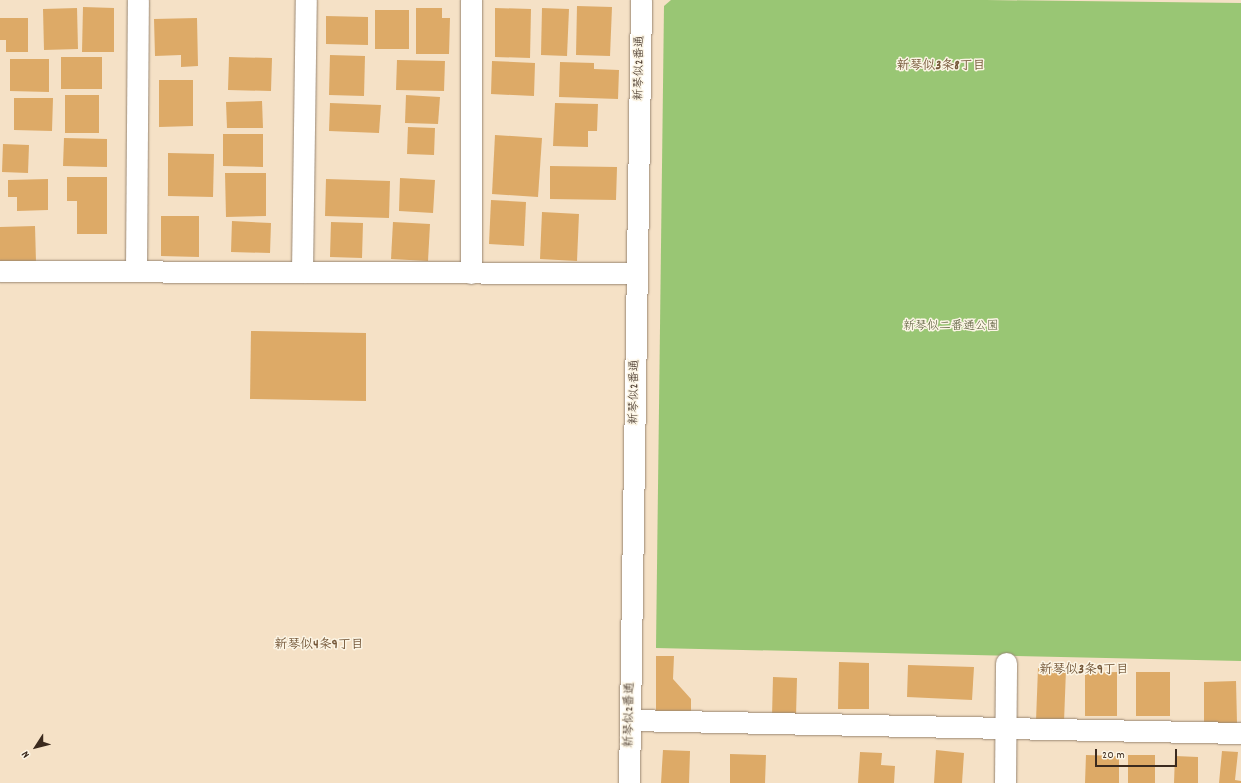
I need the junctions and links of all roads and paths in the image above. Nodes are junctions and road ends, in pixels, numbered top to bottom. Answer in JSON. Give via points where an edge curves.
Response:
{"nodes":[{"id":1,"x":138,"y":0,"type":"edge"},
{"id":2,"x":306,"y":0,"type":"edge"},
{"id":3,"x":471,"y":0,"type":"edge"},
{"id":4,"x":641,"y":0,"type":"edge"},
{"id":5,"x":0,"y":271,"type":"edge"},
{"id":6,"x":136,"y":271,"type":"junction"},
{"id":7,"x":302,"y":272,"type":"junction"},
{"id":8,"x":472,"y":273,"type":"junction"},
{"id":9,"x":637,"y":273,"type":"junction"},
{"id":10,"x":1006,"y":663,"type":"dead end"},
{"id":11,"x":630,"y":720,"type":"junction"},
{"id":12,"x":1005,"y":728,"type":"junction"},
{"id":13,"x":1241,"y":733,"type":"edge"},
{"id":14,"x":629,"y":783,"type":"edge"},
{"id":15,"x":1005,"y":783,"type":"edge"}],
"edges":[{"from":1,"to":6,"type":"street"},
{"from":2,"to":7,"type":"street"},
{"from":3,"to":8,"type":"street"},
{"from":4,"to":9,"type":"street","name":"新琴似2番通"},
{"from":5,"to":6,"type":"street"},
{"from":6,"to":7,"type":"street"},
{"from":7,"to":8,"type":"street"},
{"from":8,"to":9,"type":"street"},
{"from":9,"to":11,"type":"street","name":"新琴似2番通"},
{"from":10,"to":12,"type":"street"},
{"from":11,"to":12,"type":"street"},
{"from":11,"to":14,"type":"street","name":"新琴似2番通"},
{"from":12,"to":13,"type":"street"},
{"from":12,"to":15,"type":"street"}]}
